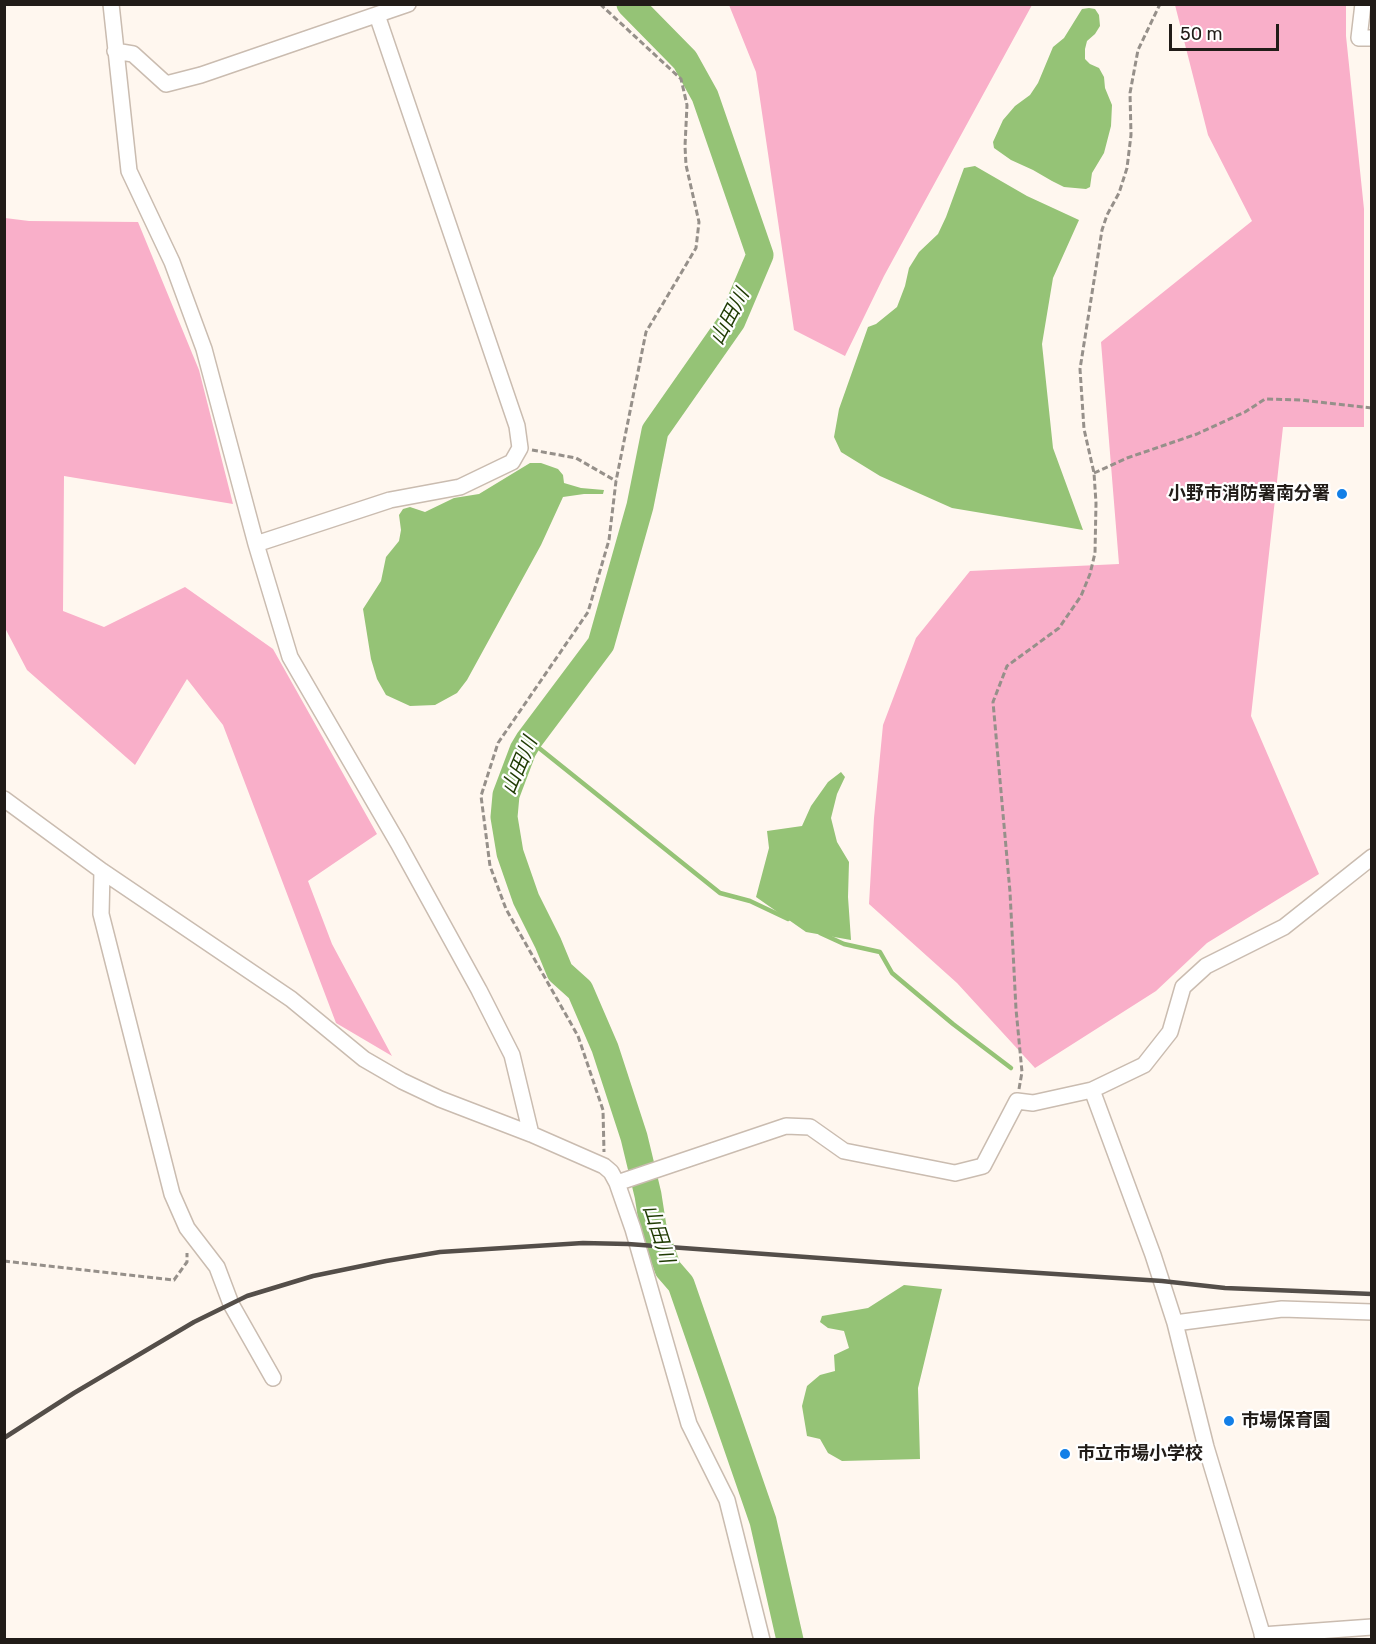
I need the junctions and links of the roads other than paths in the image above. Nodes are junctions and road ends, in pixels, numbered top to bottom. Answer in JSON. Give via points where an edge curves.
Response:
{"nodes":[{"id":1,"x":111,"y":4,"type":"edge"},
{"id":2,"x":408,"y":4,"type":"edge"},
{"id":3,"x":1362,"y":4,"type":"edge"},
{"id":4,"x":377,"y":15,"type":"junction"},
{"id":5,"x":1369,"y":38,"type":"edge"},
{"id":6,"x":115,"y":51,"type":"junction"},
{"id":7,"x":256,"y":544,"type":"junction"},
{"id":8,"x":4,"y":799,"type":"edge"},
{"id":9,"x":1371,"y":857,"type":"edge"},
{"id":10,"x":102,"y":871,"type":"junction"},
{"id":11,"x":1092,"y":1090,"type":"junction"},
{"id":12,"x":531,"y":1134,"type":"junction"},
{"id":13,"x":617,"y":1183,"type":"junction"},
{"id":14,"x":1371,"y":1312,"type":"edge"},
{"id":15,"x":1175,"y":1323,"type":"junction"},
{"id":16,"x":273,"y":1378,"type":"dead end"},
{"id":17,"x":1371,"y":1627,"type":"edge"},
{"id":18,"x":1263,"y":1637,"type":"edge"},
{"id":19,"x":762,"y":1640,"type":"edge"}],
"edges":[{"from":1,"to":6,"type":"street"},
{"from":2,"to":4,"type":"street"},
{"from":3,"to":5,"type":"street","via":[[1359,38]]},
{"from":4,"to":6,"type":"street","via":[[166,84],[133,54]]},
{"from":4,"to":7,"type":"street","via":[[517,426],[520,448],[512,462],[460,487],[390,500]]},
{"from":6,"to":7,"type":"street","via":[[129,171],[172,262],[204,349]]},
{"from":7,"to":12,"type":"street","via":[[290,657],[398,843],[512,1055]]},
{"from":8,"to":10,"type":"street"},
{"from":9,"to":11,"type":"street","via":[[1284,927],[1206,966],[1183,987],[1170,1032],[1144,1065]]},
{"from":10,"to":12,"type":"street","via":[[291,999],[364,1059],[440,1099]]},
{"from":10,"to":16,"type":"street","via":[[101,914],[172,1194],[187,1228],[217,1267],[231,1304]]},
{"from":11,"to":13,"type":"street","via":[[1033,1103],[1017,1101],[983,1166],[972,1170],[954,1173],[844,1151],[810,1127],[786,1126]]},
{"from":11,"to":15,"type":"street"},
{"from":12,"to":13,"type":"street","via":[[604,1166]]},
{"from":13,"to":19,"type":"street","via":[[689,1424],[727,1500]]},
{"from":14,"to":15,"type":"street","via":[[1282,1309]]},
{"from":15,"to":18,"type":"street","via":[[1206,1447]]},
{"from":17,"to":18,"type":"street"}]}
